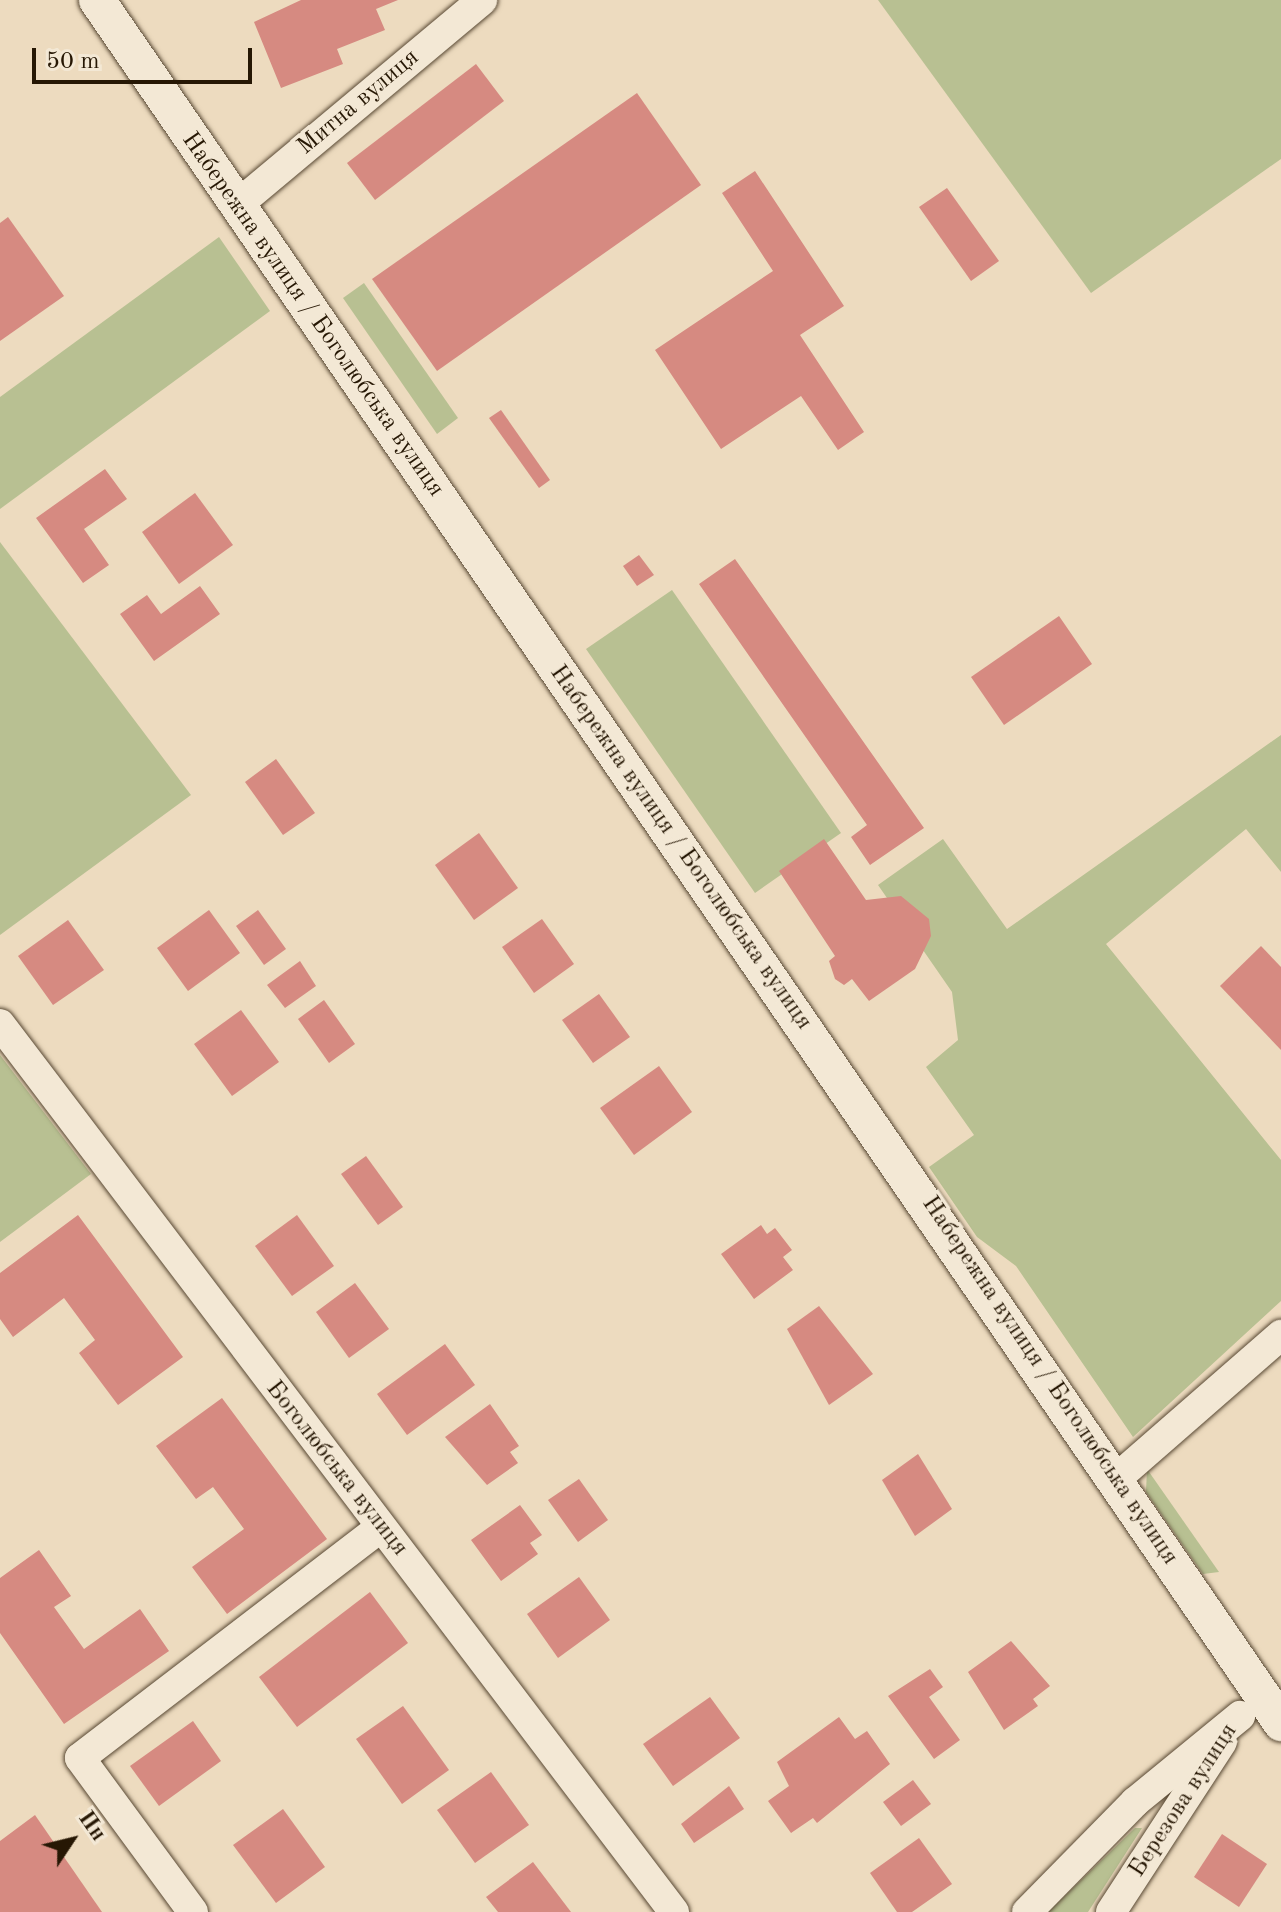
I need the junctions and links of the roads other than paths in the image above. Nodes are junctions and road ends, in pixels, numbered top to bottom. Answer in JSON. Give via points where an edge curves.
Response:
{"nodes":[{"id":1,"x":97,"y":0,"type":"edge"},
{"id":2,"x":482,"y":0,"type":"edge"},
{"id":3,"x":236,"y":206,"type":"junction"},
{"id":4,"x":0,"y":1024,"type":"edge"},
{"id":5,"x":1281,"y":1335,"type":"edge"},
{"id":6,"x":1117,"y":1478,"type":"junction"},
{"id":7,"x":381,"y":1527,"type":"junction"},
{"id":8,"x":1261,"y":1711,"type":"edge"},
{"id":9,"x":193,"y":1912,"type":"edge"},
{"id":10,"x":674,"y":1912,"type":"edge"},
{"id":11,"x":1027,"y":1912,"type":"edge"},
{"id":12,"x":1111,"y":1912,"type":"edge"}],
"edges":[{"from":1,"to":3,"type":"street","name":"Набережна вулиця / Боголюбська вулиця"},
{"from":2,"to":3,"type":"street","name":"Митна вулиця"},
{"from":3,"to":6,"type":"street","name":"Набережна вулиця / Боголюбська вулиця"},
{"from":4,"to":7,"type":"street","name":"Боголюбська вулиця"},
{"from":5,"to":6,"type":"street"},
{"from":6,"to":8,"type":"street","name":"Набережна вулиця / Боголюбська вулиця"},
{"from":7,"to":9,"type":"street","via":[[80,1758]]},
{"from":7,"to":10,"type":"street","name":"Боголюбська вулиця"},
{"from":8,"to":11,"type":"street","via":[[1135,1802]]},
{"from":8,"to":12,"type":"street","name":"Березова вулиця"}]}
